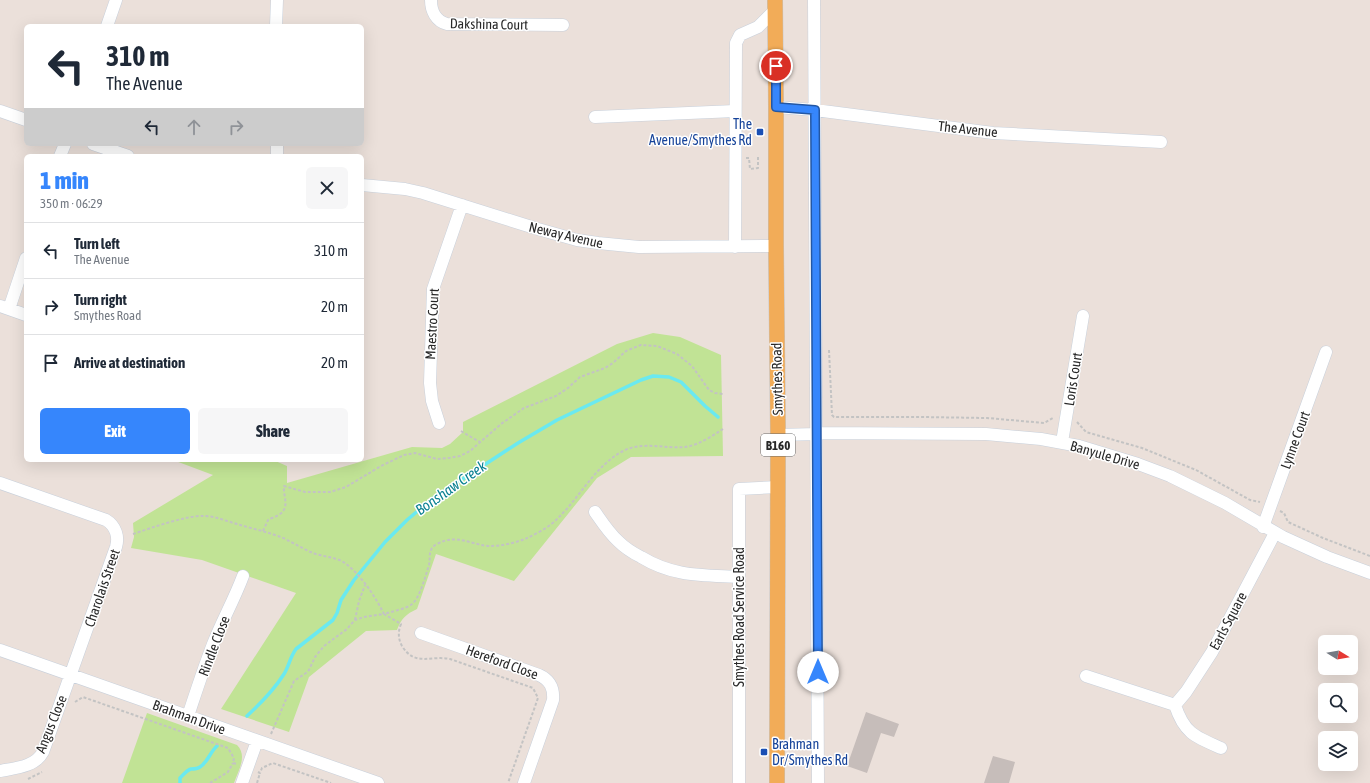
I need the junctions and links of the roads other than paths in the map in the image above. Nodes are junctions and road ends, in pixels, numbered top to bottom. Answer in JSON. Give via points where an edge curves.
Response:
{"nodes":[{"id":1,"x":116,"y":0,"type":"edge"},
{"id":2,"x":277,"y":0,"type":"edge"},
{"id":3,"x":431,"y":0,"type":"edge"},
{"id":4,"x":814,"y":0,"type":"edge"},
{"id":5,"x":775,"y":5,"type":"edge"},
{"id":6,"x":108,"y":24,"type":"edge"},
{"id":7,"x":276,"y":24,"type":"edge"},
{"id":8,"x":563,"y":25,"type":"dead end"},
{"id":9,"x":776,"y":107,"type":"junction"},
{"id":10,"x":815,"y":110,"type":"junction"},
{"id":11,"x":0,"y":111,"type":"edge"},
{"id":12,"x":735,"y":111,"type":"junction"},
{"id":13,"x":595,"y":117,"type":"dead end"},
{"id":14,"x":24,"y":119,"type":"edge"},
{"id":15,"x":1160,"y":142,"type":"dead end"},
{"id":16,"x":100,"y":146,"type":"edge"},
{"id":17,"x":122,"y":154,"type":"edge"},
{"id":18,"x":364,"y":185,"type":"edge"},
{"id":19,"x":462,"y":204,"type":"junction"},
{"id":20,"x":776,"y":246,"type":"junction"},
{"id":21,"x":735,"y":247,"type":"junction"},
{"id":22,"x":24,"y":262,"type":"edge"},
{"id":23,"x":4,"y":307,"type":"edge"},
{"id":24,"x":24,"y":314,"type":"edge"},
{"id":25,"x":1083,"y":316,"type":"dead end"},
{"id":26,"x":1326,"y":352,"type":"dead end"},
{"id":27,"x":438,"y":423,"type":"dead end"},
{"id":28,"x":817,"y":433,"type":"junction"},
{"id":29,"x":778,"y":435,"type":"junction"},
{"id":30,"x":1062,"y":442,"type":"junction"},
{"id":31,"x":0,"y":482,"type":"edge"},
{"id":32,"x":778,"y":487,"type":"junction"},
{"id":33,"x":595,"y":512,"type":"dead end"},
{"id":34,"x":1263,"y":527,"type":"junction"},
{"id":35,"x":1275,"y":533,"type":"junction"},
{"id":36,"x":1370,"y":573,"type":"edge"},
{"id":37,"x":243,"y":576,"type":"dead end"},
{"id":38,"x":739,"y":577,"type":"junction"},
{"id":39,"x":421,"y":633,"type":"dead end"},
{"id":40,"x":0,"y":650,"type":"edge"},
{"id":41,"x":71,"y":675,"type":"junction"},
{"id":42,"x":1086,"y":676,"type":"dead end"},
{"id":43,"x":1175,"y":705,"type":"junction"},
{"id":44,"x":188,"y":716,"type":"junction"},
{"id":45,"x":262,"y":742,"type":"junction"},
{"id":46,"x":1221,"y":748,"type":"dead end"},
{"id":47,"x":0,"y":771,"type":"edge"},
{"id":48,"x":242,"y":783,"type":"edge"},
{"id":49,"x":378,"y":783,"type":"edge"},
{"id":50,"x":524,"y":783,"type":"edge"},
{"id":51,"x":739,"y":783,"type":"edge"},
{"id":52,"x":777,"y":783,"type":"edge"},
{"id":53,"x":818,"y":783,"type":"edge"}],
"edges":[{"from":1,"to":6,"type":"street"},
{"from":2,"to":7,"type":"street"},
{"from":3,"to":8,"type":"street","name":"Dakshina Court","via":[[438,19],[447,24]]},
{"from":4,"to":10,"type":"street"},
{"from":5,"to":9,"type":"main road","name":"Smythes Road","number":"B160"},
{"from":5,"to":12,"type":"street","via":[[763,24],[740,36],[736,41]]},
{"from":9,"to":10,"type":"street","name":"The Avenue"},
{"from":9,"to":20,"type":"main road","name":"Smythes Road","number":"B160"},
{"from":10,"to":15,"type":"street","name":"The Avenue","via":[[994,133]]},
{"from":10,"to":28,"type":"street"},
{"from":11,"to":14,"type":"street"},
{"from":12,"to":13,"type":"street"},
{"from":12,"to":21,"type":"street"},
{"from":16,"to":17,"type":"street"},
{"from":18,"to":19,"type":"street","name":"Neway Avenue","via":[[405,189]]},
{"from":19,"to":21,"type":"street","name":"Neway Avenue","via":[[559,236],[598,243],[639,247]]},
{"from":19,"to":27,"type":"street","name":"Maestro Court","via":[[433,289],[430,383]]},
{"from":20,"to":21,"type":"street","name":"Neway Avenue"},
{"from":20,"to":29,"type":"main road","name":"Smythes Road","number":"B160"},
{"from":22,"to":23,"type":"street"},
{"from":23,"to":24,"type":"street"},
{"from":25,"to":30,"type":"street","name":"Loris Court"},
{"from":26,"to":34,"type":"street","name":"Lynne Court"},
{"from":28,"to":29,"type":"street","name":"Banyule Drive"},
{"from":28,"to":30,"type":"street","name":"Banyule Drive","via":[[986,434]]},
{"from":28,"to":53,"type":"street"},
{"from":29,"to":32,"type":"main road","name":"Smythes Road","number":"B160"},
{"from":30,"to":34,"type":"street","name":"Banyule Drive","via":[[1122,458],[1161,473],[1218,500]]},
{"from":31,"to":41,"type":"street","name":"Charolais Street","via":[[106,520],[116,531],[116,548]]},
{"from":32,"to":38,"type":"street","name":"Smythes Road Service Road","via":[[739,489]]},
{"from":32,"to":52,"type":"main road","name":"Smythes Road","number":"B160"},
{"from":33,"to":38,"type":"street","via":[[622,546],[653,564],[687,574]]},
{"from":34,"to":35,"type":"street","name":"Banyule Drive"},
{"from":35,"to":36,"type":"street","name":"Banyule Drive","via":[[1327,558]]},
{"from":35,"to":43,"type":"street","name":"Earls Square","via":[[1212,652]]},
{"from":37,"to":44,"type":"street","name":"Rindle Close","via":[[213,644]]},
{"from":38,"to":51,"type":"street","name":"Smythes Road Service Road"},
{"from":39,"to":50,"type":"street","name":"Hereford Close","via":[[540,675],[549,682],[553,700]]},
{"from":40,"to":41,"type":"street","name":"Brahman Drive"},
{"from":41,"to":44,"type":"street","name":"Brahman Drive"},
{"from":41,"to":47,"type":"street","name":"Angus Close","via":[[41,755],[29,764]]},
{"from":42,"to":43,"type":"street"},
{"from":43,"to":46,"type":"street","via":[[1184,725],[1195,736]]},
{"from":44,"to":45,"type":"street","name":"Brahman Drive"},
{"from":45,"to":48,"type":"street"},
{"from":45,"to":49,"type":"street","name":"Brahman Drive"}]}
